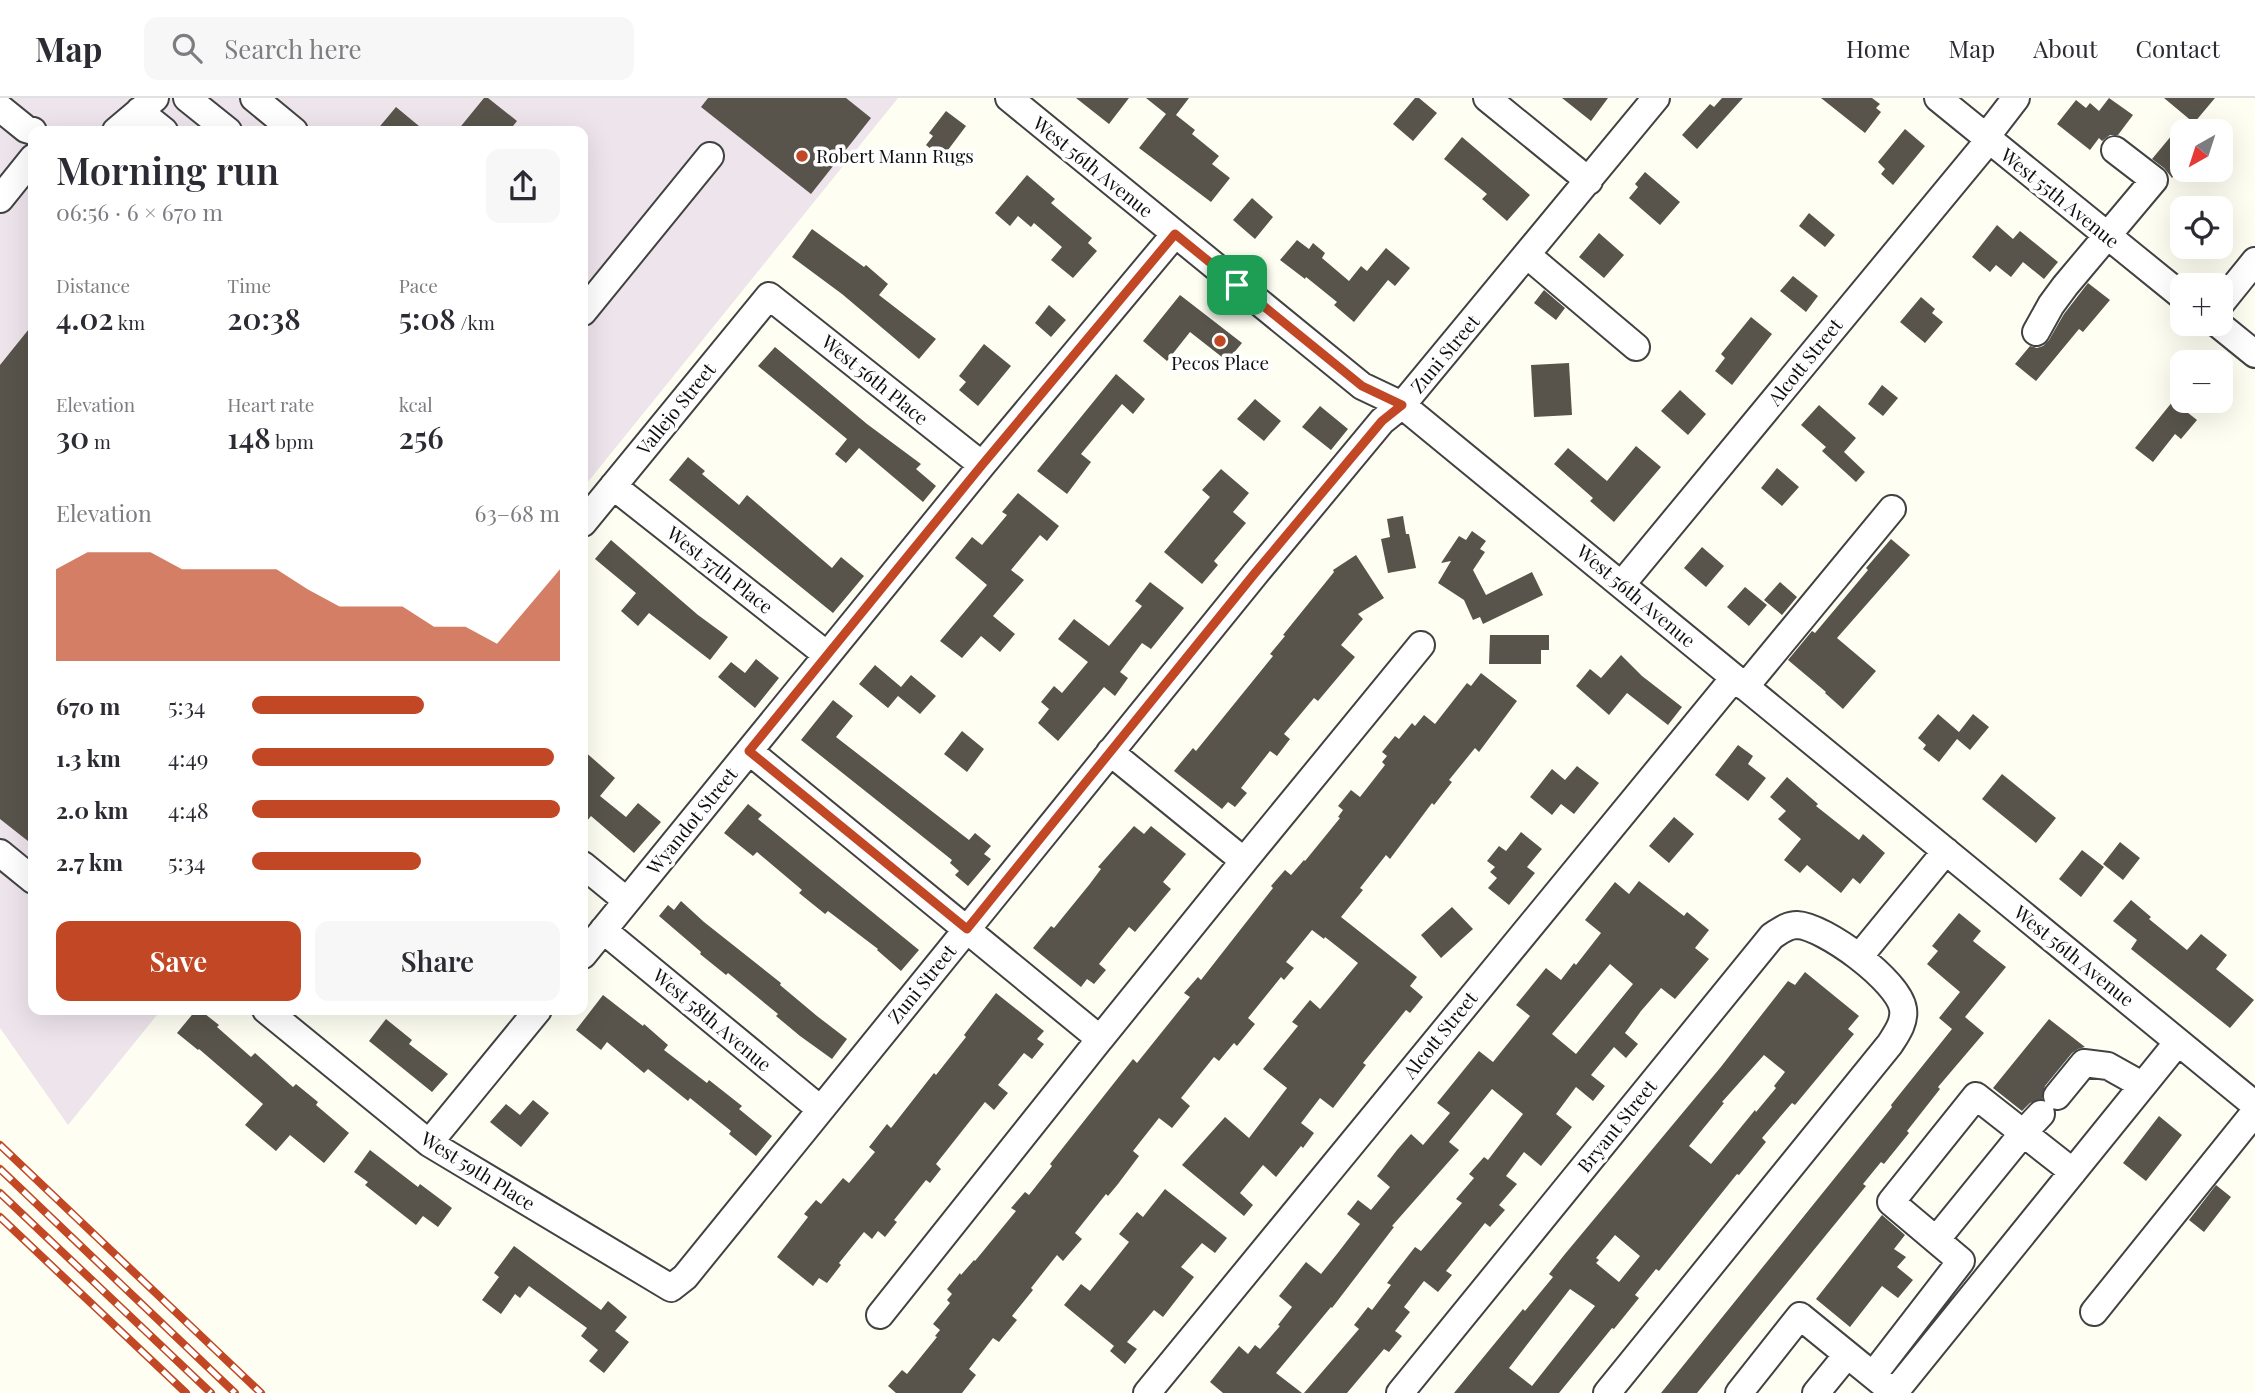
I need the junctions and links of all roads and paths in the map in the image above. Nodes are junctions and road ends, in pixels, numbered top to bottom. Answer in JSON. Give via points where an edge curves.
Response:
{"nodes":[{"id":1,"x":187,"y":98,"type":"edge"},
{"id":2,"x":254,"y":98,"type":"edge"},
{"id":3,"x":1009,"y":98,"type":"edge"},
{"id":4,"x":1487,"y":98,"type":"edge"},
{"id":5,"x":1656,"y":98,"type":"edge"},
{"id":6,"x":1938,"y":98,"type":"edge"},
{"id":7,"x":2016,"y":98,"type":"edge"},
{"id":8,"x":147,"y":105,"type":"edge"},
{"id":9,"x":0,"y":108,"type":"edge"},
{"id":10,"x":122,"y":126,"type":"edge"},
{"id":11,"x":161,"y":126,"type":"edge"},
{"id":12,"x":222,"y":126,"type":"edge"},
{"id":13,"x":288,"y":126,"type":"edge"},
{"id":14,"x":28,"y":130,"type":"edge"},
{"id":15,"x":1987,"y":138,"type":"junction"},
{"id":16,"x":2115,"y":150,"type":"dead end"},
{"id":17,"x":710,"y":156,"type":"dead end"},
{"id":18,"x":28,"y":164,"type":"edge"},
{"id":19,"x":1588,"y":181,"type":"junction"},
{"id":20,"x":0,"y":199,"type":"edge"},
{"id":21,"x":1175,"y":234,"type":"junction"},
{"id":22,"x":2108,"y":237,"type":"junction"},
{"id":23,"x":1527,"y":255,"type":"junction"},
{"id":24,"x":2255,"y":261,"type":"edge"},
{"id":25,"x":2170,"y":286,"type":"edge"},
{"id":26,"x":2233,"y":288,"type":"edge"},
{"id":27,"x":769,"y":296,"type":"joint"},
{"id":28,"x":588,"y":306,"type":"edge"},
{"id":29,"x":2036,"y":332,"type":"dead end"},
{"id":30,"x":2233,"y":336,"type":"edge"},
{"id":31,"x":1636,"y":347,"type":"dead end"},
{"id":32,"x":2255,"y":354,"type":"edge"},
{"id":33,"x":1402,"y":405,"type":"junction"},
{"id":34,"x":982,"y":465,"type":"junction"},
{"id":35,"x":613,"y":486,"type":"junction"},
{"id":36,"x":1892,"y":509,"type":"dead end"},
{"id":37,"x":588,"y":517,"type":"edge"},
{"id":38,"x":1622,"y":584,"type":"junction"},
{"id":39,"x":1421,"y":645,"type":"dead end"},
{"id":40,"x":827,"y":655,"type":"junction"},
{"id":41,"x":1740,"y":682,"type":"junction"},
{"id":42,"x":749,"y":751,"type":"junction"},
{"id":43,"x":1110,"y":752,"type":"junction"},
{"id":44,"x":1946,"y":851,"type":"junction"},
{"id":45,"x":0,"y":853,"type":"edge"},
{"id":46,"x":1244,"y":861,"type":"junction"},
{"id":47,"x":588,"y":869,"type":"edge"},
{"id":48,"x":28,"y":876,"type":"edge"},
{"id":49,"x":627,"y":901,"type":"junction"},
{"id":50,"x":967,"y":929,"type":"junction"},
{"id":51,"x":603,"y":930,"type":"junction"},
{"id":52,"x":588,"y":949,"type":"edge"},
{"id":53,"x":1859,"y":957,"type":"junction"},
{"id":54,"x":272,"y":1015,"type":"edge"},
{"id":55,"x":534,"y":1015,"type":"edge"},
{"id":56,"x":1100,"y":1039,"type":"junction"},
{"id":57,"x":2178,"y":1042,"type":"junction"},
{"id":58,"x":2142,"y":1085,"type":"junction"},
{"id":59,"x":2255,"y":1105,"type":"edge"},
{"id":60,"x":820,"y":1110,"type":"junction"},
{"id":61,"x":2255,"y":1112,"type":"edge"},
{"id":62,"x":2040,"y":1114,"type":"junction"},
{"id":63,"x":429,"y":1143,"type":"junction"},
{"id":64,"x":2073,"y":1172,"type":"junction"},
{"id":65,"x":1936,"y":1240,"type":"junction"},
{"id":66,"x":671,"y":1288,"type":"joint"},
{"id":67,"x":2094,"y":1312,"type":"dead end"},
{"id":68,"x":880,"y":1315,"type":"dead end"},
{"id":69,"x":1847,"y":1355,"type":"junction"},
{"id":70,"x":1873,"y":1375,"type":"junction"},
{"id":71,"x":1147,"y":1393,"type":"edge"},
{"id":72,"x":1399,"y":1393,"type":"edge"},
{"id":73,"x":1607,"y":1393,"type":"edge"},
{"id":74,"x":1739,"y":1393,"type":"edge"},
{"id":75,"x":1816,"y":1393,"type":"edge"},
{"id":76,"x":1894,"y":1393,"type":"edge"}],
"edges":[{"from":1,"to":12,"type":"street"},
{"from":2,"to":13,"type":"street"},
{"from":3,"to":21,"type":"street","name":"West 56th Avenue"},
{"from":4,"to":19,"type":"street"},
{"from":5,"to":19,"type":"street","name":"Zuni Street"},
{"from":6,"to":15,"type":"street","name":"West 55th Avenue"},
{"from":7,"to":15,"type":"street","name":"Alcott Street"},
{"from":8,"to":10,"type":"street"},
{"from":8,"to":11,"type":"street"},
{"from":9,"to":14,"type":"street"},
{"from":15,"to":22,"type":"street","name":"West 55th Avenue"},
{"from":15,"to":38,"type":"street","name":"Alcott Street"},
{"from":16,"to":22,"type":"street","via":[[2154,180]]},
{"from":17,"to":28,"type":"street"},
{"from":18,"to":20,"type":"street"},
{"from":19,"to":23,"type":"street","name":"Zuni Street"},
{"from":21,"to":33,"type":"street","name":"West 56th Avenue","via":[[1362,386]]},
{"from":21,"to":34,"type":"street","name":"Wyandot Street"},
{"from":22,"to":25,"type":"street","name":"West 55th Avenue"},
{"from":22,"to":29,"type":"street","via":[[2065,286]]},
{"from":23,"to":31,"type":"street"},
{"from":23,"to":33,"type":"street","name":"Zuni Street"},
{"from":24,"to":26,"type":"street"},
{"from":27,"to":34,"type":"street","name":"West 56th Place"},
{"from":27,"to":35,"type":"street","name":"Vallejo Street"},
{"from":30,"to":32,"type":"street"},
{"from":33,"to":38,"type":"street","name":"West 56th Avenue"},
{"from":33,"to":43,"type":"street","name":"Zuni Street","via":[[1382,421]]},
{"from":34,"to":40,"type":"street","name":"Wyandot Street"},
{"from":35,"to":37,"type":"street","name":"Vallejo Street"},
{"from":35,"to":40,"type":"street","name":"West 57th Place"},
{"from":36,"to":41,"type":"street","name":"Alcott Street"},
{"from":38,"to":41,"type":"street","name":"West 56th Avenue"},
{"from":39,"to":46,"type":"street"},
{"from":40,"to":42,"type":"street","name":"Wyandot Street"},
{"from":41,"to":44,"type":"street","name":"West 56th Avenue"},
{"from":41,"to":71,"type":"street","name":"Alcott Street"},
{"from":42,"to":49,"type":"street","name":"Wyandot Street"},
{"from":42,"to":50,"type":"street"},
{"from":43,"to":46,"type":"street"},
{"from":43,"to":50,"type":"street","name":"Zuni Street"},
{"from":44,"to":53,"type":"street"},
{"from":44,"to":57,"type":"street","name":"West 56th Avenue"},
{"from":45,"to":48,"type":"street"},
{"from":46,"to":56,"type":"street"},
{"from":47,"to":49,"type":"street"},
{"from":49,"to":51,"type":"street","name":"Wyandot Street"},
{"from":50,"to":56,"type":"street"},
{"from":50,"to":60,"type":"street","name":"Zuni Street"},
{"from":51,"to":52,"type":"street","name":"Wyandot Street"},
{"from":51,"to":60,"type":"street","name":"West 58th Avenue"},
{"from":53,"to":72,"type":"street","name":"Bryant Street","via":[[1812,928],[1796,925],[1772,936]]},
{"from":53,"to":73,"type":"street","via":[[1899,997],[1904,1012],[1891,1044]]},
{"from":54,"to":63,"type":"street","name":"West 59th Place"},
{"from":55,"to":63,"type":"street"},
{"from":56,"to":68,"type":"street"},
{"from":57,"to":58,"type":"street"},
{"from":57,"to":59,"type":"street","name":"West 56th Avenue"},
{"from":58,"to":62,"type":"street","via":[[2108,1066],[2084,1063]]},
{"from":58,"to":64,"type":"street"},
{"from":60,"to":66,"type":"street","name":"Zuni Street","via":[[685,1277]]},
{"from":61,"to":67,"type":"street"},
{"from":62,"to":64,"type":"street"},
{"from":62,"to":65,"type":"street"},
{"from":62,"to":65,"type":"street","via":[[1976,1096],[1891,1202]]},
{"from":63,"to":66,"type":"street","name":"West 59th Place"},
{"from":64,"to":76,"type":"street"},
{"from":65,"to":70,"type":"street","via":[[1961,1261]]},
{"from":69,"to":70,"type":"street"},
{"from":69,"to":74,"type":"street","via":[[1800,1317]]},
{"from":69,"to":75,"type":"street"},
{"from":70,"to":76,"type":"street"}]}
